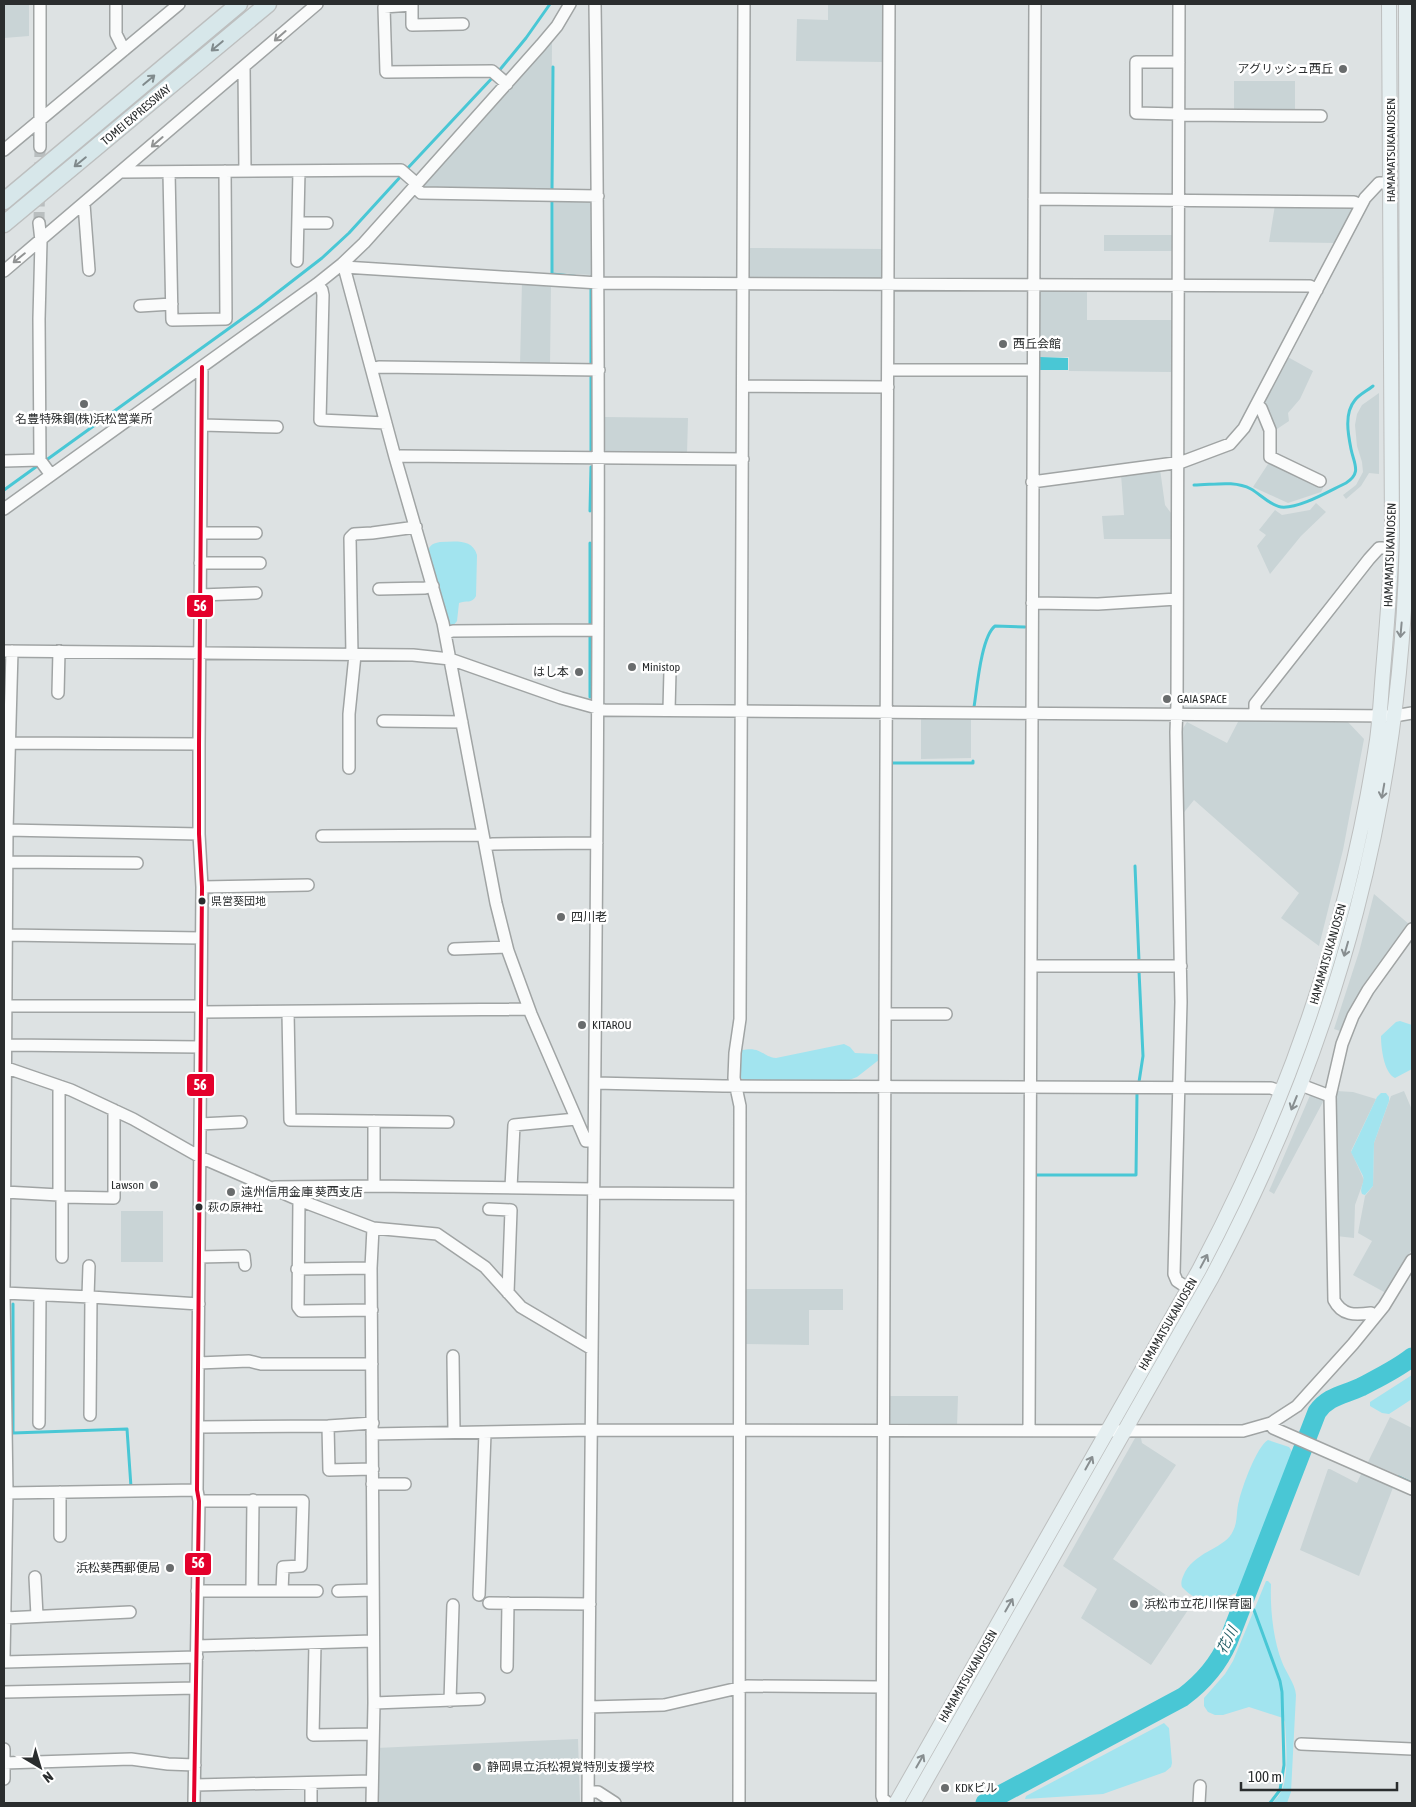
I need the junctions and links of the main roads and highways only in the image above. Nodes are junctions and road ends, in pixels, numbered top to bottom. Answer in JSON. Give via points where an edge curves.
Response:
{"nodes":[{"id":1,"x":239,"y":4,"type":"edge"},
{"id":2,"x":268,"y":4,"type":"edge"},
{"id":3,"x":1390,"y":4,"type":"edge"},
{"id":4,"x":1406,"y":4,"type":"edge"},
{"id":5,"x":1409,"y":176,"type":"edge"},
{"id":6,"x":4,"y":201,"type":"edge"},
{"id":7,"x":4,"y":224,"type":"edge"},
{"id":8,"x":896,"y":1803,"type":"edge"},
{"id":9,"x":913,"y":1803,"type":"edge"}],
"edges":[{"from":6,"to":1,"type":"highway","name":"TOMEI EXPRESSWAY","one_way":true},
{"from":2,"to":7,"type":"highway","name":"TOMEI EXPRESSWAY","one_way":true},
{"from":8,"to":3,"type":"main road","name":"HAMAMATSUKANJOSEN","one_way":true,"via":[[1188,1288],[1242,1186],[1282,1092],[1319,989],[1345,899],[1370,784],[1379,716],[1392,548]]},
{"from":4,"to":5,"type":"main road","name":"HAMAMATSUKANJOSEN"},
{"from":5,"to":9,"type":"main road","name":"HAMAMATSUKANJOSEN","one_way":true,"via":[[1406,540],[1392,739],[1359,902],[1333,994],[1301,1085],[1234,1235]]}]}
